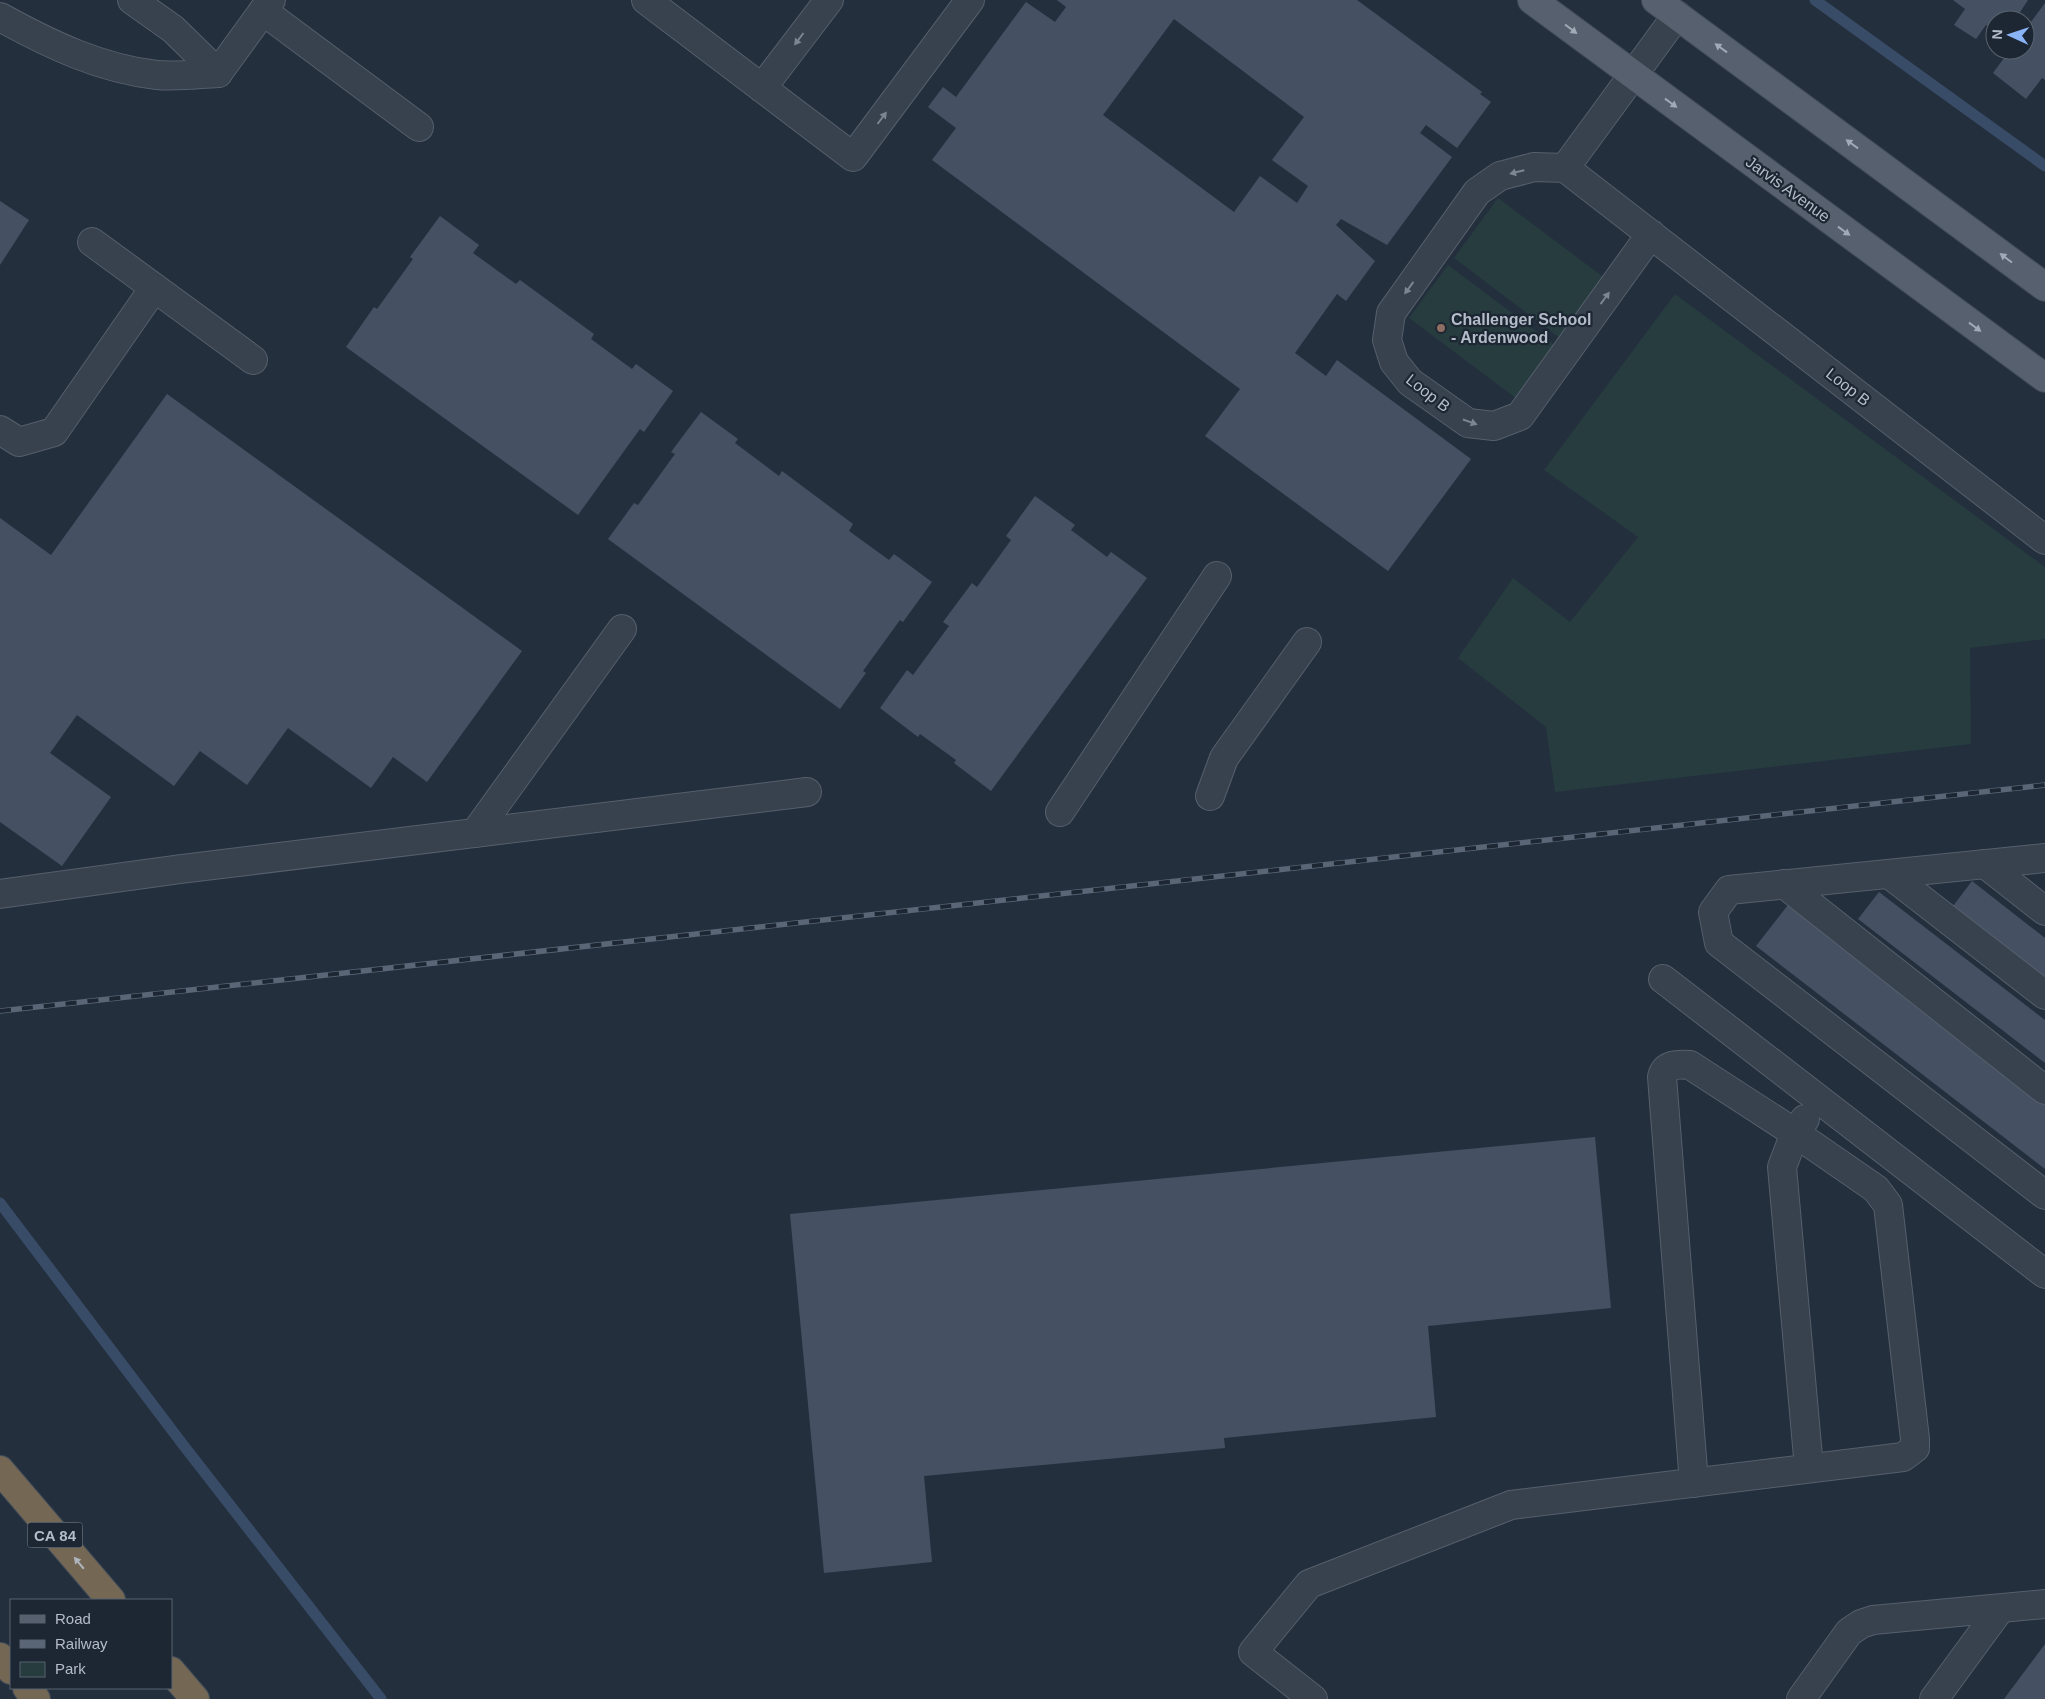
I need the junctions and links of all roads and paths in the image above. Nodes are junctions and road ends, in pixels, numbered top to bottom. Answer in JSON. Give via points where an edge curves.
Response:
{"nodes":[{"id":1,"x":132,"y":0,"type":"edge"},
{"id":2,"x":646,"y":0,"type":"edge"},
{"id":3,"x":829,"y":0,"type":"edge"},
{"id":4,"x":970,"y":0,"type":"edge"},
{"id":5,"x":1532,"y":0,"type":"edge"},
{"id":6,"x":267,"y":6,"type":"edge"},
{"id":7,"x":1667,"y":8,"type":"edge"},
{"id":8,"x":0,"y":18,"type":"edge"},
{"id":9,"x":218,"y":73,"type":"junction"},
{"id":10,"x":1632,"y":74,"type":"junction"},
{"id":11,"x":762,"y":88,"type":"junction"},
{"id":12,"x":419,"y":127,"type":"dead end"},
{"id":13,"x":1565,"y":168,"type":"junction"},
{"id":14,"x":1651,"y":234,"type":"junction"},
{"id":15,"x":92,"y":242,"type":"dead end"},
{"id":16,"x":2045,"y":287,"type":"edge"},
{"id":17,"x":154,"y":288,"type":"junction"},
{"id":18,"x":253,"y":360,"type":"dead end"},
{"id":19,"x":2045,"y":378,"type":"edge"},
{"id":20,"x":0,"y":430,"type":"edge"},
{"id":21,"x":2045,"y":540,"type":"edge"},
{"id":22,"x":1217,"y":576,"type":"dead end"},
{"id":23,"x":622,"y":629,"type":"dead end"},
{"id":24,"x":1307,"y":642,"type":"dead end"},
{"id":25,"x":807,"y":792,"type":"dead end"},
{"id":26,"x":1210,"y":796,"type":"dead end"},
{"id":27,"x":1060,"y":812,"type":"dead end"},
{"id":28,"x":475,"y":833,"type":"junction"},
{"id":29,"x":2045,"y":858,"type":"edge"},
{"id":30,"x":1985,"y":864,"type":"junction"},
{"id":31,"x":1889,"y":874,"type":"junction"},
{"id":32,"x":1784,"y":884,"type":"junction"},
{"id":33,"x":0,"y":894,"type":"edge"},
{"id":34,"x":2045,"y":911,"type":"edge"},
{"id":35,"x":1663,"y":980,"type":"dead end"},
{"id":36,"x":2045,"y":995,"type":"edge"},
{"id":37,"x":2045,"y":1090,"type":"edge"},
{"id":38,"x":1817,"y":1100,"type":"junction"},
{"id":39,"x":1795,"y":1133,"type":"junction"},
{"id":40,"x":2045,"y":1194,"type":"edge"},
{"id":41,"x":2045,"y":1274,"type":"edge"},
{"id":42,"x":1809,"y":1468,"type":"junction"},
{"id":43,"x":0,"y":1470,"type":"edge"},
{"id":44,"x":1694,"y":1483,"type":"junction"},
{"id":45,"x":110,"y":1599,"type":"edge"},
{"id":46,"x":2045,"y":1604,"type":"edge"},
{"id":47,"x":2000,"y":1609,"type":"junction"},
{"id":48,"x":0,"y":1658,"type":"edge"},
{"id":49,"x":10,"y":1669,"type":"edge"},
{"id":50,"x":172,"y":1672,"type":"edge"},
{"id":51,"x":28,"y":1689,"type":"edge"},
{"id":52,"x":36,"y":1699,"type":"edge"},
{"id":53,"x":195,"y":1699,"type":"edge"},
{"id":54,"x":1314,"y":1699,"type":"edge"},
{"id":55,"x":1801,"y":1699,"type":"edge"},
{"id":56,"x":1934,"y":1699,"type":"edge"}],
"edges":[{"from":1,"to":9,"type":"street","via":[[173,30]]},
{"from":2,"to":11,"type":"street"},
{"from":3,"to":11,"type":"street","one_way":true},
{"from":11,"to":4,"type":"street","one_way":true,"via":[[853,157]]},
{"from":5,"to":10,"type":"main road","name":"Jarvis Avenue","one_way":true},
{"from":6,"to":9,"type":"street"},
{"from":6,"to":12,"type":"street"},
{"from":7,"to":10,"type":"street"},
{"from":16,"to":7,"type":"main road","one_way":true},
{"from":8,"to":9,"type":"street","via":[[38,38],[119,69],[159,75]]},
{"from":10,"to":13,"type":"street"},
{"from":10,"to":19,"type":"main road","name":"Jarvis Avenue","one_way":true},
{"from":13,"to":14,"type":"street","name":"Loop B"},
{"from":13,"to":14,"type":"street","name":"Loop B","one_way":true,"via":[[1534,167],[1500,176],[1478,192],[1391,313],[1387,340],[1394,362],[1410,382],[1468,423],[1494,426],[1520,416]]},
{"from":14,"to":21,"type":"street","name":"Loop B"},
{"from":15,"to":17,"type":"street"},
{"from":17,"to":18,"type":"street"},
{"from":17,"to":20,"type":"street","via":[[54,432],[20,442]]},
{"from":22,"to":27,"type":"street"},
{"from":23,"to":28,"type":"street"},
{"from":24,"to":26,"type":"street","via":[[1224,758]]},
{"from":25,"to":28,"type":"street"},
{"from":28,"to":33,"type":"street"},
{"from":29,"to":30,"type":"street"},
{"from":30,"to":31,"type":"street"},
{"from":30,"to":34,"type":"street"},
{"from":31,"to":32,"type":"street"},
{"from":31,"to":36,"type":"street"},
{"from":32,"to":37,"type":"street"},
{"from":32,"to":40,"type":"street","via":[[1729,890],[1714,912],[1718,944]]},
{"from":35,"to":38,"type":"street"},
{"from":38,"to":39,"type":"street"},
{"from":38,"to":41,"type":"street"},
{"from":39,"to":42,"type":"street","via":[[1782,1167]]},
{"from":39,"to":42,"type":"street","via":[[1876,1189],[1888,1205],[1915,1439],[1915,1448],[1903,1457]]},
{"from":39,"to":44,"type":"street","via":[[1690,1065],[1669,1066],[1664,1071]]},
{"from":42,"to":44,"type":"street"},
{"from":45,"to":43,"type":"highway","number":"CA 84","one_way":true},
{"from":44,"to":54,"type":"street","via":[[1511,1505],[1309,1584],[1253,1652]]},
{"from":46,"to":47,"type":"street"},
{"from":47,"to":55,"type":"street","via":[[1873,1620],[1861,1624],[1850,1632]]},
{"from":47,"to":56,"type":"street"},
{"from":48,"to":49,"type":"highway"},
{"from":50,"to":53,"type":"highway"},
{"from":51,"to":52,"type":"highway"}]}
